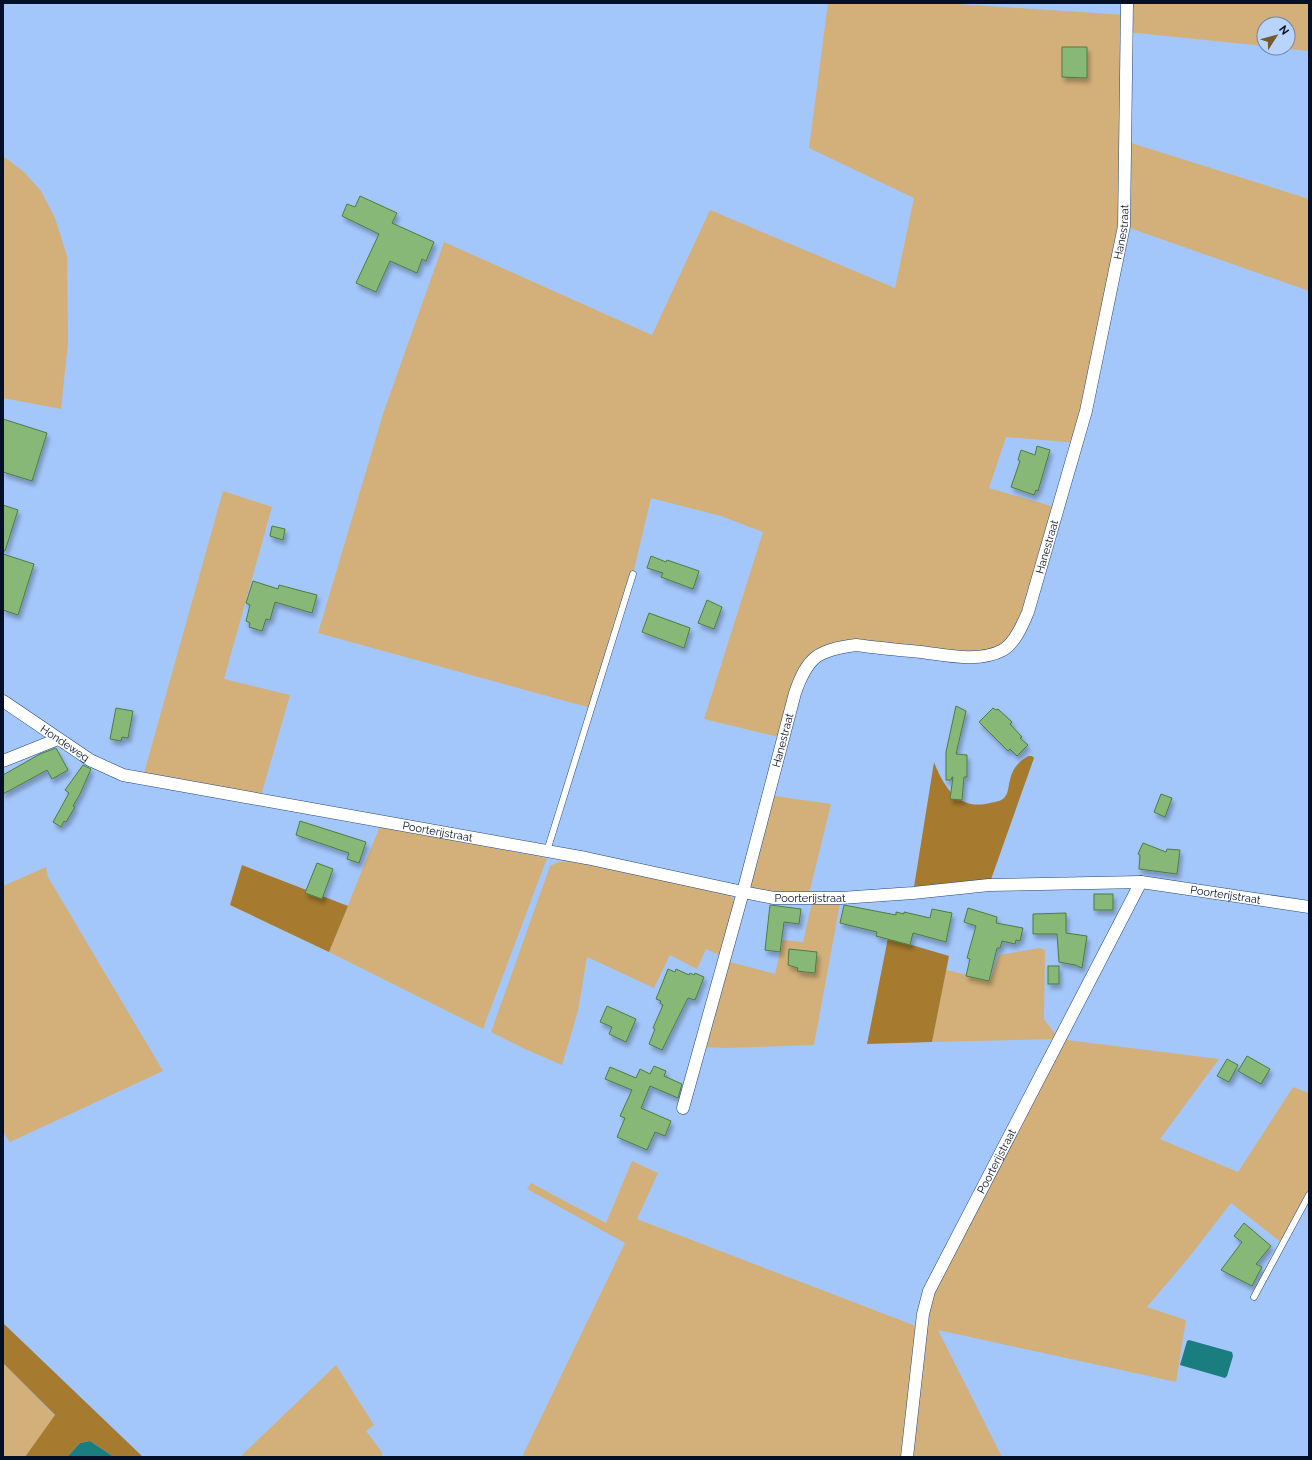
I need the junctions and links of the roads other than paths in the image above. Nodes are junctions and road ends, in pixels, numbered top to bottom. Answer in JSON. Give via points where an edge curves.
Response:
{"nodes":[{"id":1,"x":1127,"y":3,"type":"edge"},
{"id":2,"x":633,"y":574,"type":"dead end"},
{"id":3,"x":3,"y":701,"type":"edge"},
{"id":4,"x":58,"y":739,"type":"junction"},
{"id":5,"x":3,"y":761,"type":"edge"},
{"id":6,"x":132,"y":777,"type":"joint"},
{"id":7,"x":547,"y":851,"type":"junction"},
{"id":8,"x":1141,"y":882,"type":"junction"},
{"id":9,"x":743,"y":892,"type":"junction"},
{"id":10,"x":1309,"y":907,"type":"edge"},
{"id":11,"x":683,"y":1108,"type":"dead end"},
{"id":12,"x":1309,"y":1195,"type":"edge"},
{"id":13,"x":1254,"y":1298,"type":"dead end"},
{"id":14,"x":907,"y":1457,"type":"edge"}],
"edges":[{"from":1,"to":9,"type":"street","name":"Hanestraat","via":[[1124,226],[1086,411],[1022,626],[1004,649],[992,654],[966,657],[856,646],[821,652],[808,664],[795,693]]},
{"from":2,"to":7,"type":"lane"},
{"from":3,"to":4,"type":"street","name":"Hondeweg"},
{"from":4,"to":5,"type":"street"},
{"from":4,"to":6,"type":"street","name":"Hondeweg","via":[[90,760]]},
{"from":6,"to":7,"type":"street","name":"Poorterijstraat"},
{"from":7,"to":9,"type":"street","name":"Poorterijstraat"},
{"from":8,"to":9,"type":"street","name":"Poorterijstraat","via":[[989,885],[841,898],[774,898]]},
{"from":8,"to":10,"type":"street","name":"Poorterijstraat"},
{"from":8,"to":14,"type":"street","name":"Poorterijstraat","via":[[929,1291],[923,1314]]},
{"from":9,"to":11,"type":"street"},
{"from":12,"to":13,"type":"lane"}]}
